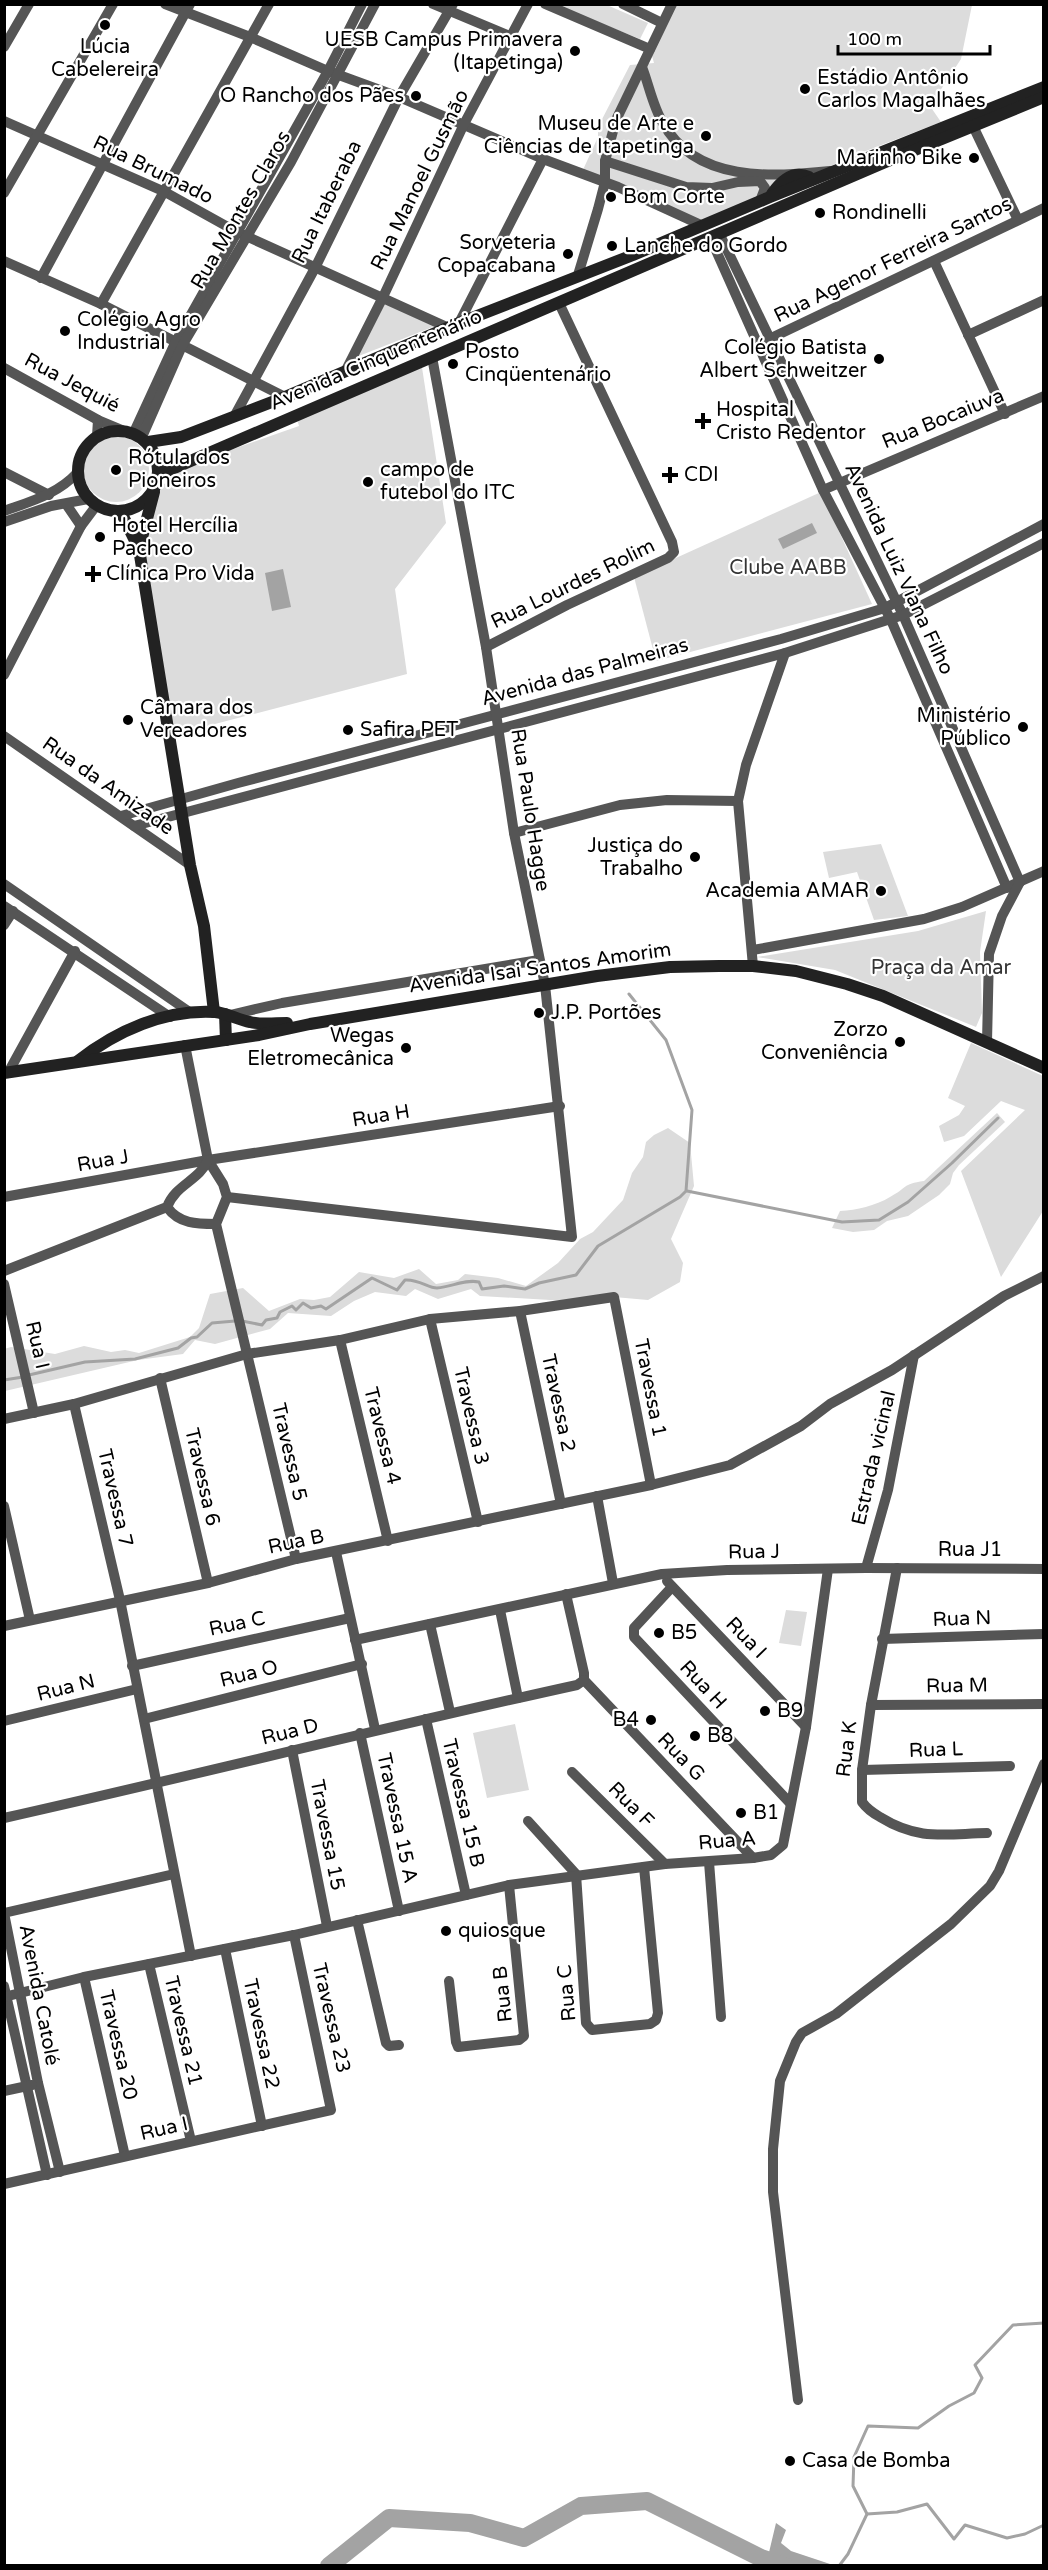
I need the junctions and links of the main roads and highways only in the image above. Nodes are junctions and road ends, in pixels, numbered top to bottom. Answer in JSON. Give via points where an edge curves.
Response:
{"nodes":[{"id":1,"x":1044,"y":87,"type":"edge"},
{"id":2,"x":1044,"y":97,"type":"edge"},
{"id":3,"x":811,"y":180,"type":"junction"},
{"id":4,"x":765,"y":199,"type":"junction"},
{"id":5,"x":720,"y":233,"type":"junction"},
{"id":6,"x":578,"y":274,"type":"junction"},
{"id":7,"x":609,"y":282,"type":"junction"},
{"id":8,"x":136,"y":435,"type":"junction"},
{"id":9,"x":158,"y":475,"type":"junction"},
{"id":10,"x":155,"y":488,"type":"junction"},
{"id":11,"x":121,"y":512,"type":"junction"},
{"id":12,"x":139,"y":549,"type":"junction"},
{"id":13,"x":223,"y":1014,"type":"junction"},
{"id":14,"x":310,"y":1024,"type":"junction"},
{"id":15,"x":226,"y":1040,"type":"junction"},
{"id":16,"x":78,"y":1061,"type":"junction"},
{"id":17,"x":1044,"y":1068,"type":"edge"},
{"id":18,"x":6,"y":1073,"type":"edge"}],
"edges":[{"from":1,"to":3,"type":"main road","name":"Avenida Cinquentenário"},
{"from":2,"to":5,"type":"main road","name":"Avenida Cinquentenário"},
{"from":3,"to":4,"type":"main road","name":"Avenida Cinquentenário"},
{"from":3,"to":4,"type":"main road","name":"Avenida Cinquentenário","via":[[799,174],[789,176]]},
{"from":3,"to":5,"type":"main road","name":"Avenida Cinquentenário","via":[[808,192]]},
{"from":4,"to":6,"type":"main road","name":"Avenida Cinquentenário"},
{"from":5,"to":7,"type":"main road","name":"Avenida Cinquentenário"},
{"from":6,"to":7,"type":"main road"},
{"from":6,"to":8,"type":"main road","name":"Avenida Cinquentenário","via":[[180,437]]},
{"from":7,"to":9,"type":"main road","name":"Avenida Cinquentenário"},
{"from":8,"to":9,"type":"main road","via":[[155,453]]},
{"from":8,"to":11,"type":"main road","via":[[109,431],[97,436],[83,453],[78,472],[79,483],[92,502]]},
{"from":9,"to":10,"type":"main road"},
{"from":10,"to":11,"type":"main road","via":[[140,505]]},
{"from":10,"to":12,"type":"main road"},
{"from":11,"to":12,"type":"main road"},
{"from":12,"to":13,"type":"main road","via":[[190,865]]},
{"from":13,"to":14,"type":"main road","via":[[251,1023]]},
{"from":13,"to":15,"type":"main road"},
{"from":13,"to":16,"type":"main road","via":[[191,1013],[127,1029]]},
{"from":14,"to":15,"type":"main road","name":"Avenida Isai Santos Amorim"},
{"from":14,"to":17,"type":"main road","name":"Avenida Isai Santos Amorim","via":[[670,967],[753,966],[818,975],[883,996]]},
{"from":15,"to":16,"type":"main road","name":"Avenida Isai Santos Amorim"},
{"from":16,"to":18,"type":"main road","name":"Avenida Isai Santos Amorim"}]}
